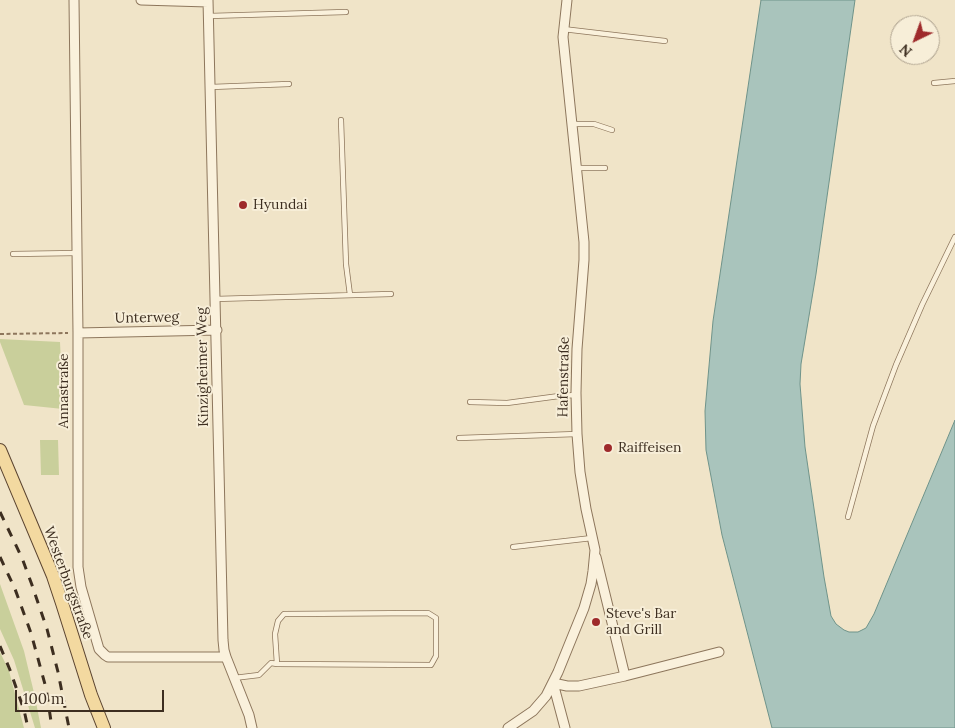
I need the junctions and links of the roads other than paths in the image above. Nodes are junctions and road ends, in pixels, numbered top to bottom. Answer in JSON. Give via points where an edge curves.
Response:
{"nodes":[{"id":1,"x":74,"y":0,"type":"edge"},
{"id":2,"x":141,"y":0,"type":"edge"},
{"id":3,"x":567,"y":0,"type":"edge"},
{"id":4,"x":208,"y":1,"type":"edge"},
{"id":5,"x":346,"y":12,"type":"dead end"},
{"id":6,"x":209,"y":16,"type":"junction"},
{"id":7,"x":564,"y":29,"type":"junction"},
{"id":8,"x":665,"y":41,"type":"dead end"},
{"id":9,"x":955,"y":81,"type":"edge"},
{"id":10,"x":934,"y":83,"type":"dead end"},
{"id":11,"x":289,"y":84,"type":"dead end"},
{"id":12,"x":211,"y":87,"type":"junction"},
{"id":13,"x":341,"y":120,"type":"dead end"},
{"id":14,"x":571,"y":124,"type":"junction"},
{"id":15,"x":612,"y":130,"type":"dead end"},
{"id":16,"x":576,"y":168,"type":"junction"},
{"id":17,"x":605,"y":168,"type":"dead end"},
{"id":18,"x":955,"y":237,"type":"edge"},
{"id":19,"x":77,"y":253,"type":"junction"},
{"id":20,"x":13,"y":254,"type":"dead end"},
{"id":21,"x":391,"y":294,"type":"dead end"},
{"id":22,"x":350,"y":295,"type":"junction"},
{"id":23,"x":215,"y":299,"type":"junction"},
{"id":24,"x":216,"y":330,"type":"junction"},
{"id":25,"x":78,"y":332,"type":"junction"},
{"id":26,"x":576,"y":396,"type":"junction"},
{"id":27,"x":470,"y":402,"type":"dead end"},
{"id":28,"x":577,"y":434,"type":"junction"},
{"id":29,"x":459,"y":438,"type":"dead end"},
{"id":30,"x":0,"y":450,"type":"edge"},
{"id":31,"x":848,"y":517,"type":"dead end"},
{"id":32,"x":592,"y":538,"type":"junction"},
{"id":33,"x":513,"y":547,"type":"dead end"},
{"id":34,"x":595,"y":550,"type":"junction"},
{"id":35,"x":719,"y":652,"type":"dead end"},
{"id":36,"x":226,"y":657,"type":"junction"},
{"id":37,"x":277,"y":664,"type":"junction"},
{"id":38,"x":625,"y":676,"type":"junction"},
{"id":39,"x":234,"y":678,"type":"junction"},
{"id":40,"x":553,"y":683,"type":"junction"},
{"id":41,"x":104,"y":725,"type":"edge"},
{"id":42,"x":252,"y":728,"type":"edge"},
{"id":43,"x":508,"y":728,"type":"edge"},
{"id":44,"x":565,"y":728,"type":"edge"}],
"edges":[{"from":1,"to":19,"type":"street","name":"Annastraße"},
{"from":2,"to":4,"type":"street"},
{"from":3,"to":7,"type":"street","name":"Hafenstraße"},
{"from":4,"to":6,"type":"street","name":"Kinzigheimer Weg"},
{"from":5,"to":6,"type":"lane"},
{"from":6,"to":12,"type":"street","name":"Kinzigheimer Weg"},
{"from":7,"to":8,"type":"lane"},
{"from":7,"to":14,"type":"street","name":"Hafenstraße","via":[[562,37]]},
{"from":9,"to":10,"type":"lane"},
{"from":11,"to":12,"type":"lane"},
{"from":12,"to":23,"type":"street","name":"Kinzigheimer Weg"},
{"from":13,"to":22,"type":"lane"},
{"from":14,"to":15,"type":"lane","via":[[594,124]]},
{"from":14,"to":16,"type":"street","name":"Hafenstraße"},
{"from":16,"to":17,"type":"lane"},
{"from":16,"to":26,"type":"street","name":"Hafenstraße","via":[[584,260]]},
{"from":18,"to":31,"type":"lane","via":[[896,365],[873,426]]},
{"from":19,"to":20,"type":"lane"},
{"from":19,"to":25,"type":"street","name":"Annastraße"},
{"from":21,"to":22,"type":"lane"},
{"from":22,"to":23,"type":"lane"},
{"from":23,"to":24,"type":"street","name":"Kinzigheimer Weg"},
{"from":24,"to":25,"type":"street","name":"Unterweg"},
{"from":24,"to":36,"type":"street","name":"Kinzigheimer Weg"},
{"from":25,"to":36,"type":"street","name":"Annastraße","via":[[78,567],[101,652],[108,657]]},
{"from":26,"to":27,"type":"lane","via":[[508,403]]},
{"from":26,"to":28,"type":"street","name":"Hafenstraße"},
{"from":28,"to":29,"type":"lane"},
{"from":28,"to":32,"type":"street","name":"Hafenstraße"},
{"from":30,"to":41,"type":"main road","name":"Westerburgstraße","via":[[53,576],[91,695]]},
{"from":32,"to":33,"type":"lane"},
{"from":32,"to":34,"type":"street","name":"Hafenstraße"},
{"from":34,"to":38,"type":"street"},
{"from":34,"to":40,"type":"street","name":"Hafenstraße","via":[[587,597]]},
{"from":35,"to":38,"type":"street"},
{"from":36,"to":39,"type":"street","name":"Kinzigheimer Weg"},
{"from":37,"to":37,"type":"lane","via":[[430,665],[436,656],[436,618],[428,613],[284,614],[278,621],[275,634]]},
{"from":37,"to":39,"type":"lane","via":[[271,663],[259,675]]},
{"from":38,"to":40,"type":"street","via":[[579,686]]},
{"from":39,"to":42,"type":"street","name":"Kinzigheimer Weg"},
{"from":40,"to":43,"type":"street","name":"Hafenstraße","via":[[539,705]]},
{"from":40,"to":44,"type":"street"}]}
